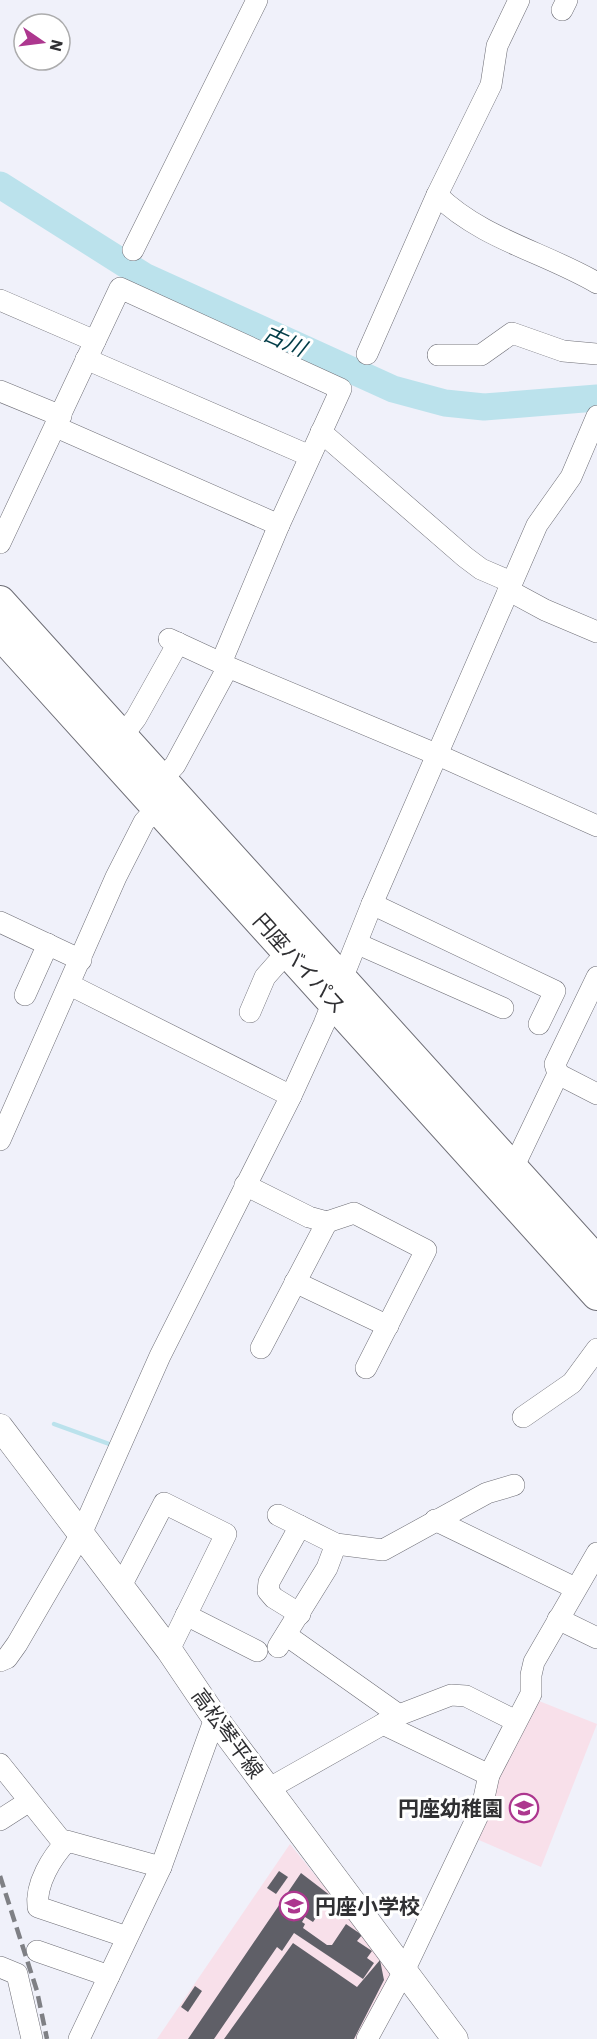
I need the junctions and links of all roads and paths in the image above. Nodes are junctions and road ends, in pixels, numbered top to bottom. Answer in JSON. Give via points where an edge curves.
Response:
{"nodes":[{"id":1,"x":257,"y":0,"type":"edge"},
{"id":2,"x":519,"y":0,"type":"edge"},
{"id":3,"x":437,"y":195,"type":"junction"},
{"id":4,"x":133,"y":250,"type":"dead end"},
{"id":5,"x":597,"y":283,"type":"edge"},
{"id":6,"x":0,"y":300,"type":"edge"},
{"id":7,"x":91,"y":350,"type":"junction"},
{"id":8,"x":367,"y":354,"type":"dead end"},
{"id":9,"x":597,"y":354,"type":"edge"},
{"id":10,"x":438,"y":355,"type":"dead end"},
{"id":11,"x":0,"y":391,"type":"edge"},
{"id":12,"x":597,"y":416,"type":"edge"},
{"id":13,"x":58,"y":422,"type":"junction"},
{"id":14,"x":321,"y":432,"type":"junction"},
{"id":15,"x":310,"y":456,"type":"junction"},
{"id":16,"x":279,"y":525,"type":"junction"},
{"id":17,"x":0,"y":543,"type":"edge"},
{"id":18,"x":509,"y":586,"type":"junction"},
{"id":19,"x":0,"y":601,"type":"edge"},
{"id":20,"x":597,"y":632,"type":"edge"},
{"id":21,"x":0,"y":634,"type":"edge"},
{"id":22,"x":224,"y":665,"type":"junction"},
{"id":23,"x":123,"y":735,"type":"junction"},
{"id":24,"x":438,"y":755,"type":"junction"},
{"id":25,"x":160,"y":793,"type":"junction"},
{"id":26,"x":597,"y":826,"type":"edge"},
{"id":27,"x":372,"y":904,"type":"junction"},
{"id":28,"x":0,"y":922,"type":"edge"},
{"id":29,"x":48,"y":944,"type":"junction"},
{"id":30,"x":358,"y":944,"type":"junction"},
{"id":31,"x":288,"y":951,"type":"junction"},
{"id":32,"x":81,"y":960,"type":"junction"},
{"id":33,"x":597,"y":976,"type":"edge"},
{"id":34,"x":70,"y":986,"type":"junction"},
{"id":35,"x":338,"y":990,"type":"junction"},
{"id":36,"x":25,"y":995,"type":"dead end"},
{"id":37,"x":503,"y":1008,"type":"dead end"},
{"id":38,"x":250,"y":1012,"type":"dead end"},
{"id":39,"x":539,"y":1024,"type":"dead end"},
{"id":40,"x":558,"y":1074,"type":"junction"},
{"id":41,"x":597,"y":1094,"type":"edge"},
{"id":42,"x":291,"y":1096,"type":"junction"},
{"id":43,"x":0,"y":1140,"type":"edge"},
{"id":44,"x":513,"y":1168,"type":"junction"},
{"id":45,"x":245,"y":1185,"type":"junction"},
{"id":46,"x":327,"y":1222,"type":"junction"},
{"id":47,"x":597,"y":1261,"type":"edge"},
{"id":48,"x":296,"y":1282,"type":"junction"},
{"id":49,"x":597,"y":1295,"type":"edge"},
{"id":50,"x":388,"y":1326,"type":"junction"},
{"id":51,"x":261,"y":1348,"type":"dead end"},
{"id":52,"x":597,"y":1349,"type":"edge"},
{"id":53,"x":366,"y":1368,"type":"dead end"},
{"id":54,"x":523,"y":1417,"type":"dead end"},
{"id":55,"x":0,"y":1427,"type":"edge"},
{"id":56,"x":514,"y":1485,"type":"dead end"},
{"id":57,"x":278,"y":1515,"type":"dead end"},
{"id":58,"x":435,"y":1520,"type":"junction"},
{"id":59,"x":300,"y":1526,"type":"junction"},
{"id":60,"x":81,"y":1534,"type":"junction"},
{"id":61,"x":336,"y":1544,"type":"junction"},
{"id":62,"x":597,"y":1553,"type":"edge"},
{"id":63,"x":121,"y":1586,"type":"junction"},
{"id":64,"x":575,"y":1588,"type":"junction"},
{"id":65,"x":300,"y":1614,"type":"junction"},
{"id":66,"x":186,"y":1615,"type":"junction"},
{"id":67,"x":558,"y":1619,"type":"junction"},
{"id":68,"x":597,"y":1638,"type":"edge"},
{"id":69,"x":274,"y":1644,"type":"junction"},
{"id":70,"x":169,"y":1650,"type":"junction"},
{"id":71,"x":0,"y":1661,"type":"edge"},
{"id":72,"x":215,"y":1718,"type":"junction"},
{"id":73,"x":391,"y":1719,"type":"junction"},
{"id":74,"x":516,"y":1721,"type":"junction"},
{"id":75,"x":0,"y":1764,"type":"edge"},
{"id":76,"x":489,"y":1775,"type":"junction"},
{"id":77,"x":268,"y":1789,"type":"junction"},
{"id":78,"x":28,"y":1802,"type":"junction"},
{"id":79,"x":0,"y":1820,"type":"edge"},
{"id":80,"x":64,"y":1844,"type":"junction"},
{"id":81,"x":161,"y":1867,"type":"junction"},
{"id":82,"x":127,"y":1938,"type":"junction"},
{"id":83,"x":38,"y":1951,"type":"dead end"},
{"id":84,"x":0,"y":1967,"type":"edge"},
{"id":85,"x":404,"y":1971,"type":"junction"},
{"id":86,"x":109,"y":1976,"type":"junction"},
{"id":87,"x":32,"y":2039,"type":"edge"},
{"id":88,"x":79,"y":2039,"type":"edge"},
{"id":89,"x":367,"y":2039,"type":"edge"},
{"id":90,"x":455,"y":2039,"type":"edge"}],
"edges":[{"from":1,"to":4,"type":"street"},
{"from":2,"to":3,"type":"street","via":[[497,46],[491,85]]},
{"from":3,"to":5,"type":"street","via":[[454,211],[499,238],[542,254]]},
{"from":3,"to":8,"type":"street"},
{"from":6,"to":7,"type":"street"},
{"from":7,"to":13,"type":"street"},
{"from":7,"to":14,"type":"street","via":[[120,288],[341,389]]},
{"from":7,"to":15,"type":"street"},
{"from":9,"to":10,"type":"street","via":[[563,351],[512,333],[482,355]]},
{"from":11,"to":13,"type":"street"},
{"from":12,"to":18,"type":"street","via":[[571,477],[537,525]]},
{"from":13,"to":16,"type":"street"},
{"from":13,"to":17,"type":"street"},
{"from":14,"to":15,"type":"street"},
{"from":14,"to":18,"type":"street","via":[[465,557]]},
{"from":15,"to":16,"type":"street"},
{"from":16,"to":22,"type":"street"},
{"from":18,"to":20,"type":"street","via":[[545,610]]},
{"from":18,"to":24,"type":"street"},
{"from":19,"to":23,"type":"highway","name":"円座バイパス"},
{"from":21,"to":25,"type":"highway","name":"円座バイパス"},
{"from":22,"to":23,"type":"street","via":[[173,641],[136,718]]},
{"from":22,"to":24,"type":"street"},
{"from":22,"to":25,"type":"street"},
{"from":23,"to":25,"type":"highway","name":"円座バイパス"},
{"from":24,"to":26,"type":"street"},
{"from":24,"to":27,"type":"street"},
{"from":25,"to":31,"type":"highway","name":"円座バイパス"},
{"from":25,"to":32,"type":"street","via":[[116,877]]},
{"from":25,"to":35,"type":"highway","name":"円座バイパス"},
{"from":27,"to":30,"type":"street"},
{"from":27,"to":39,"type":"street","via":[[555,991]]},
{"from":28,"to":29,"type":"street"},
{"from":29,"to":32,"type":"street"},
{"from":29,"to":36,"type":"street"},
{"from":30,"to":35,"type":"street"},
{"from":30,"to":37,"type":"street"},
{"from":31,"to":35,"type":"highway","name":"円座バイパス"},
{"from":31,"to":38,"type":"street","via":[[265,977]]},
{"from":32,"to":34,"type":"street"},
{"from":33,"to":40,"type":"street","via":[[555,1064]]},
{"from":34,"to":42,"type":"street"},
{"from":34,"to":43,"type":"street"},
{"from":35,"to":42,"type":"street"},
{"from":35,"to":44,"type":"highway","name":"円座バイパス"},
{"from":35,"to":49,"type":"highway","name":"円座バイパス"},
{"from":40,"to":41,"type":"street"},
{"from":40,"to":44,"type":"street"},
{"from":42,"to":45,"type":"street"},
{"from":44,"to":47,"type":"highway","name":"円座バイパス"},
{"from":45,"to":46,"type":"street"},
{"from":45,"to":60,"type":"street","via":[[160,1356]]},
{"from":46,"to":48,"type":"street"},
{"from":46,"to":50,"type":"street","via":[[354,1213],[426,1250]]},
{"from":48,"to":50,"type":"street"},
{"from":48,"to":51,"type":"street"},
{"from":50,"to":53,"type":"street"},
{"from":52,"to":54,"type":"street","via":[[572,1383]]},
{"from":55,"to":60,"type":"main road","name":"高松琴平線"},
{"from":56,"to":58,"type":"street","via":[[487,1493]]},
{"from":57,"to":59,"type":"street"},
{"from":58,"to":61,"type":"street","via":[[382,1550]]},
{"from":58,"to":64,"type":"street"},
{"from":59,"to":61,"type":"street"},
{"from":59,"to":65,"type":"street","via":[[269,1582],[268,1591]]},
{"from":60,"to":63,"type":"main road","name":"高松琴平線"},
{"from":60,"to":71,"type":"street","via":[[17,1644]]},
{"from":61,"to":65,"type":"street"},
{"from":62,"to":64,"type":"street"},
{"from":63,"to":66,"type":"street","via":[[164,1503],[226,1534]]},
{"from":63,"to":70,"type":"main road","name":"高松琴平線"},
{"from":64,"to":67,"type":"street"},
{"from":65,"to":69,"type":"street"},
{"from":66,"to":69,"type":"street"},
{"from":66,"to":70,"type":"street"},
{"from":67,"to":68,"type":"street"},
{"from":67,"to":74,"type":"street","via":[[534,1662],[531,1694]]},
{"from":69,"to":73,"type":"street"},
{"from":70,"to":72,"type":"main road","name":"高松琴平線"},
{"from":72,"to":77,"type":"main road","name":"高松琴平線"},
{"from":72,"to":81,"type":"street"},
{"from":73,"to":74,"type":"street","via":[[452,1695],[466,1696]]},
{"from":73,"to":76,"type":"street"},
{"from":73,"to":77,"type":"street"},
{"from":74,"to":76,"type":"street"},
{"from":75,"to":78,"type":"street"},
{"from":76,"to":85,"type":"street","via":[[482,1807]]},
{"from":77,"to":85,"type":"main road","name":"高松琴平線"},
{"from":78,"to":79,"type":"street"},
{"from":78,"to":80,"type":"street"},
{"from":80,"to":81,"type":"street","via":[[67,1841]]},
{"from":80,"to":82,"type":"street","via":[[54,1856],[36,1896],[38,1907]]},
{"from":81,"to":82,"type":"street"},
{"from":82,"to":86,"type":"street"},
{"from":83,"to":86,"type":"street"},
{"from":84,"to":87,"type":"street","via":[[17,1974]]},
{"from":85,"to":89,"type":"street"},
{"from":85,"to":90,"type":"main road","name":"高松琴平線"},
{"from":86,"to":88,"type":"street"}]}
